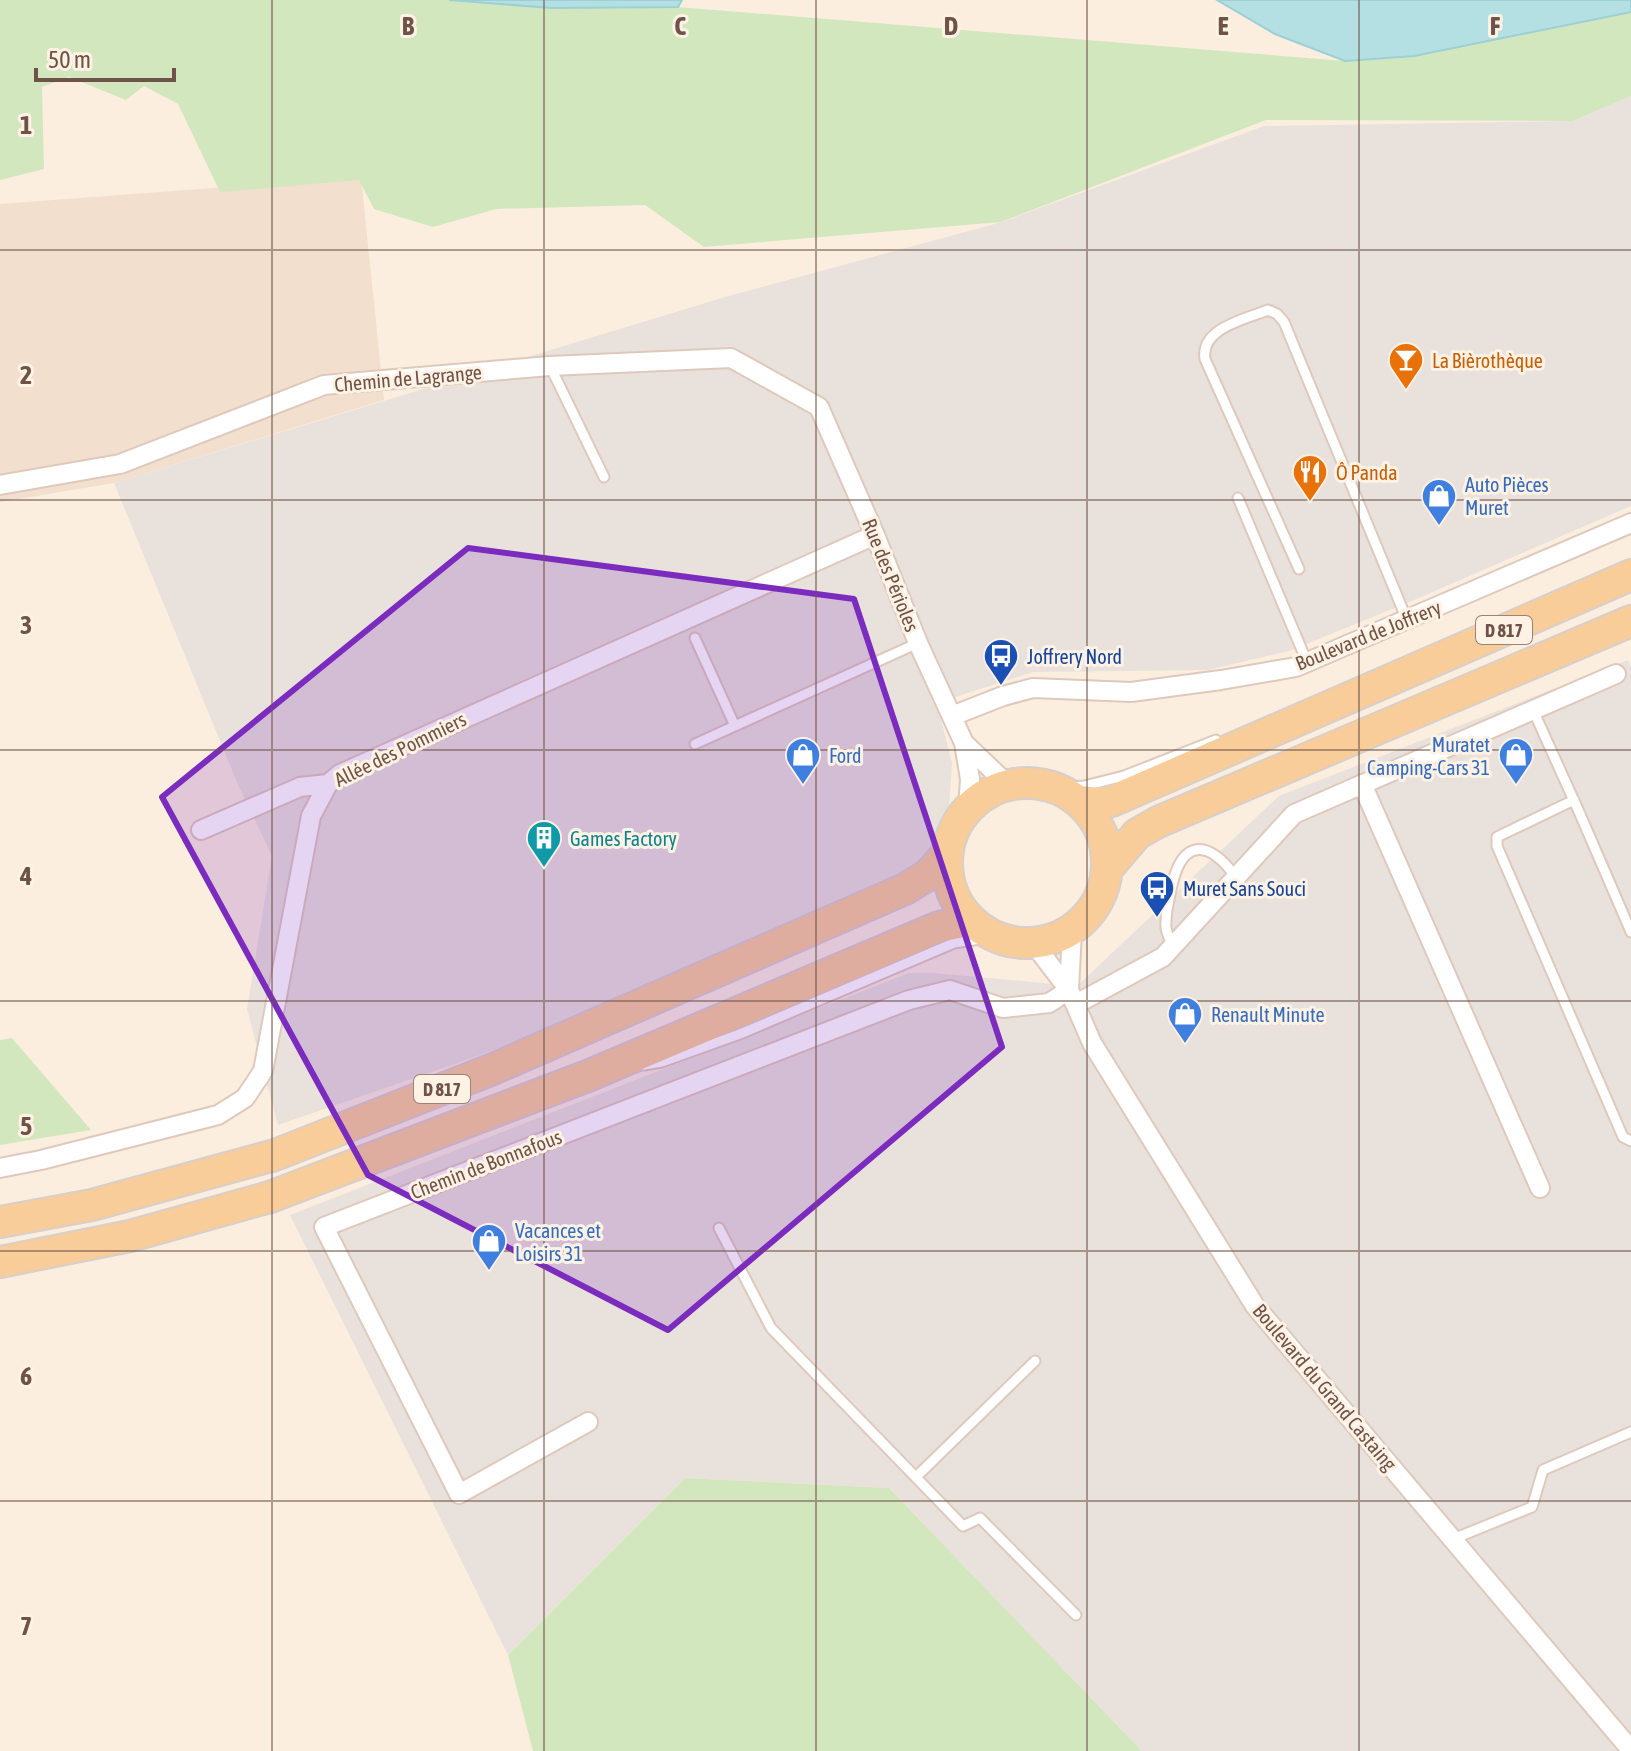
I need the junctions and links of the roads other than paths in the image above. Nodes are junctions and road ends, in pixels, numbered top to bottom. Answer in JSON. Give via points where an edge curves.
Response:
{"nodes":[{"id":1,"x":550,"y":366,"type":"junction"},
{"id":2,"x":819,"y":407,"type":"joint"},
{"id":3,"x":604,"y":477,"type":"dead end"},
{"id":4,"x":0,"y":485,"type":"edge"},
{"id":5,"x":1238,"y":498,"type":"dead end"},
{"id":6,"x":1631,"y":523,"type":"edge"},
{"id":7,"x":875,"y":535,"type":"junction"},
{"id":8,"x":1299,"y":569,"type":"dead end"},
{"id":9,"x":1631,"y":575,"type":"edge"},
{"id":10,"x":1407,"y":620,"type":"junction"},
{"id":11,"x":1631,"y":621,"type":"edge"},
{"id":12,"x":695,"y":638,"type":"dead end"},
{"id":13,"x":918,"y":643,"type":"junction"},
{"id":14,"x":1307,"y":662,"type":"junction"},
{"id":15,"x":1616,"y":674,"type":"dead end"},
{"id":16,"x":1533,"y":710,"type":"junction"},
{"id":17,"x":952,"y":716,"type":"junction"},
{"id":18,"x":735,"y":726,"type":"junction"},
{"id":19,"x":1220,"y":738,"type":"dead end"},
{"id":20,"x":964,"y":743,"type":"junction"},
{"id":21,"x":695,"y":744,"type":"dead end"},
{"id":22,"x":328,"y":784,"type":"junction"},
{"id":23,"x":1362,"y":784,"type":"junction"},
{"id":24,"x":1008,"y":785,"type":"junction"},
{"id":25,"x":1068,"y":794,"type":"junction"},
{"id":26,"x":1574,"y":800,"type":"junction"},
{"id":27,"x":968,"y":808,"type":"junction"},
{"id":28,"x":201,"y":830,"type":"dead end"},
{"id":29,"x":947,"y":854,"type":"junction"},
{"id":30,"x":1108,"y":868,"type":"junction"},
{"id":31,"x":1236,"y":877,"type":"junction"},
{"id":32,"x":973,"y":923,"type":"junction"},
{"id":33,"x":1072,"y":931,"type":"junction"},
{"id":34,"x":1631,"y":932,"type":"edge"},
{"id":35,"x":999,"y":939,"type":"junction"},
{"id":36,"x":1034,"y":944,"type":"junction"},
{"id":37,"x":1173,"y":946,"type":"junction"},
{"id":38,"x":1072,"y":997,"type":"junction"},
{"id":39,"x":590,"y":1075,"type":"junction"},
{"id":40,"x":1631,"y":1141,"type":"edge"},
{"id":41,"x":0,"y":1168,"type":"edge"},
{"id":42,"x":1540,"y":1188,"type":"dead end"},
{"id":43,"x":0,"y":1222,"type":"edge"},
{"id":44,"x":719,"y":1228,"type":"dead end"},
{"id":45,"x":0,"y":1262,"type":"edge"},
{"id":46,"x":1035,"y":1361,"type":"dead end"},
{"id":47,"x":588,"y":1422,"type":"dead end"},
{"id":48,"x":1631,"y":1432,"type":"edge"},
{"id":49,"x":916,"y":1477,"type":"junction"},
{"id":50,"x":1453,"y":1539,"type":"junction"},
{"id":51,"x":1076,"y":1615,"type":"dead end"},
{"id":52,"x":1631,"y":1750,"type":"edge"}],
"edges":[{"from":1,"to":2,"type":"street","name":"Chemin de Lagrange","via":[[731,358]]},
{"from":1,"to":3,"type":"lane"},
{"from":1,"to":4,"type":"street","name":"Chemin de Lagrange","via":[[324,385],[120,464]]},
{"from":2,"to":7,"type":"street","name":"Rue des Périoles"},
{"from":5,"to":14,"type":"lane"},
{"from":6,"to":10,"type":"street","name":"Boulevard de Joffrery"},
{"from":7,"to":13,"type":"street","name":"Rue des Périoles"},
{"from":7,"to":22,"type":"street","name":"Allée des Pommiers","via":[[383,754]]},
{"from":8,"to":10,"type":"lane","via":[[1205,359],[1204,349],[1221,329],[1268,310],[1284,322]]},
{"from":9,"to":25,"type":"main road","number":"D 817","via":[[1261,731],[1112,801],[1098,803]]},
{"from":10,"to":14,"type":"street","name":"Boulevard de Joffrery"},
{"from":11,"to":30,"type":"main road","number":"D 817","via":[[1158,822],[1137,834]]},
{"from":12,"to":18,"type":"lane"},
{"from":13,"to":17,"type":"street","name":"Rue des Périoles"},
{"from":13,"to":18,"type":"lane"},
{"from":14,"to":17,"type":"street","name":"Boulevard de Joffrery","via":[[1131,692],[1033,688]]},
{"from":15,"to":16,"type":"street"},
{"from":16,"to":23,"type":"street"},
{"from":16,"to":26,"type":"lane"},
{"from":17,"to":20,"type":"street","name":"Rue des Périoles"},
{"from":18,"to":21,"type":"lane"},
{"from":19,"to":25,"type":"lane"},
{"from":20,"to":24,"type":"street","name":"Rue des Périoles"},
{"from":20,"to":27,"type":"street","name":"Rue des Périoles"},
{"from":22,"to":28,"type":"street","via":[[300,787]]},
{"from":22,"to":41,"type":"street","name":"Allée des Pommiers","via":[[311,816],[263,1071],[245,1098],[218,1115]]},
{"from":23,"to":31,"type":"street","via":[[1294,814]]},
{"from":23,"to":42,"type":"street"},
{"from":24,"to":25,"type":"main road","via":[[1032,782]]},
{"from":24,"to":27,"type":"main road"},
{"from":25,"to":30,"type":"main road","via":[[1096,820],[1106,843]]},
{"from":26,"to":34,"type":"lane"},
{"from":26,"to":40,"type":"lane","via":[[1497,837],[1497,846],[1623,1137]]},
{"from":27,"to":29,"type":"main road"},
{"from":29,"to":32,"type":"main road","via":[[952,892]]},
{"from":29,"to":43,"type":"main road","number":"D 817","via":[[905,889],[493,1069],[275,1155],[92,1205]]},
{"from":30,"to":33,"type":"main road","via":[[1103,893]]},
{"from":31,"to":37,"type":"street"},
{"from":31,"to":37,"type":"lane","via":[[1223,859],[1206,850],[1194,849],[1182,858],[1166,916]]},
{"from":32,"to":35,"type":"main road"},
{"from":32,"to":39,"type":"main road","number":"D 817","via":[[939,927]]},
{"from":33,"to":36,"type":"main road"},
{"from":33,"to":38,"type":"street","name":"Boulevard du Grand Castaing"},
{"from":35,"to":36,"type":"main road"},
{"from":35,"to":39,"type":"lane","via":[[954,943],[740,1034],[662,1062]]},
{"from":36,"to":38,"type":"street","name":"Boulevard du Grand Castaing"},
{"from":37,"to":38,"type":"street","via":[[1163,957]]},
{"from":38,"to":47,"type":"street","name":"Chemin de Bonnafous","via":[[1003,1008],[950,990],[909,1000],[324,1227],[459,1494]]},
{"from":38,"to":50,"type":"street","name":"Boulevard du Grand Castaing","via":[[1092,1043],[1255,1306]]},
{"from":39,"to":45,"type":"main road","number":"D 817","via":[[270,1197],[130,1236]]},
{"from":44,"to":49,"type":"lane","via":[[771,1328]]},
{"from":46,"to":49,"type":"lane"},
{"from":48,"to":50,"type":"lane","via":[[1543,1470],[1532,1507]]},
{"from":49,"to":51,"type":"lane","via":[[963,1526],[980,1518]]},
{"from":50,"to":52,"type":"street","name":"Boulevard du Grand Castaing"}]}
